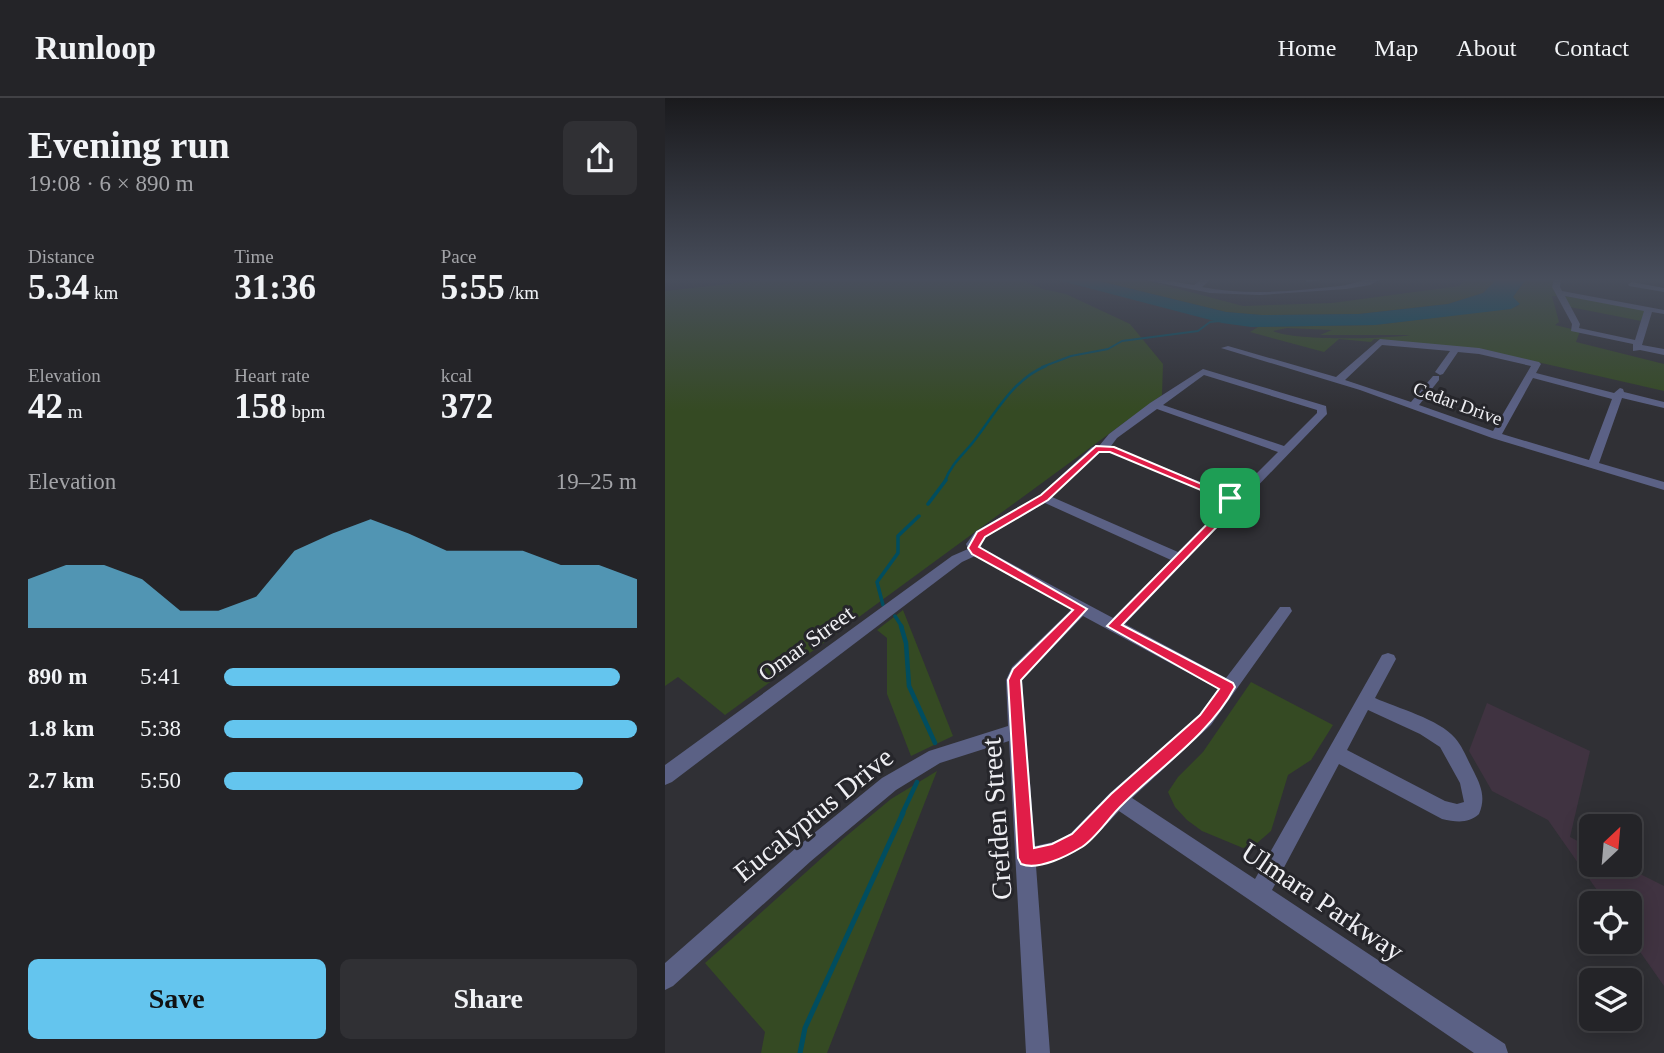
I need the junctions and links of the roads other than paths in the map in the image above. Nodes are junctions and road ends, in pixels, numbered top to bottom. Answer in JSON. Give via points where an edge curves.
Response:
{"nodes":[{"id":1,"x":1575,"y":323,"type":"edge"},
{"id":2,"x":1645,"y":323,"type":"edge"},
{"id":3,"x":1637,"y":346,"type":"junction"},
{"id":4,"x":1225,"y":348,"type":"dead end"},
{"id":5,"x":1454,"y":349,"type":"junction"},
{"id":6,"x":1664,"y":352,"type":"edge"},
{"id":7,"x":1531,"y":375,"type":"junction"},
{"id":8,"x":1436,"y":377,"type":"junction"},
{"id":9,"x":1339,"y":380,"type":"junction"},
{"id":10,"x":1445,"y":386,"type":"dead end"},
{"id":11,"x":1619,"y":394,"type":"junction"},
{"id":12,"x":1154,"y":405,"type":"junction"},
{"id":13,"x":1664,"y":405,"type":"edge"},
{"id":14,"x":1413,"y":406,"type":"junction"},
{"id":15,"x":1496,"y":436,"type":"junction"},
{"id":16,"x":1103,"y":448,"type":"junction"},
{"id":17,"x":1286,"y":451,"type":"junction"},
{"id":18,"x":1593,"y":465,"type":"junction"},
{"id":19,"x":1664,"y":486,"type":"edge"},
{"id":20,"x":1044,"y":498,"type":"junction"},
{"id":21,"x":1230,"y":498,"type":"junction"},
{"id":22,"x":976,"y":551,"type":"junction"},
{"id":23,"x":1179,"y":558,"type":"junction"},
{"id":24,"x":1081,"y":609,"type":"junction"},
{"id":25,"x":1285,"y":611,"type":"dead end"},
{"id":26,"x":1114,"y":626,"type":"junction"},
{"id":27,"x":1388,"y":659,"type":"dead end"},
{"id":28,"x":1228,"y":687,"type":"junction"},
{"id":29,"x":1365,"y":701,"type":"junction"},
{"id":30,"x":1018,"y":731,"type":"junction"},
{"id":31,"x":1336,"y":753,"type":"junction"},
{"id":32,"x":665,"y":776,"type":"edge"},
{"id":33,"x":1117,"y":799,"type":"junction"},
{"id":34,"x":1027,"y":858,"type":"junction"},
{"id":35,"x":1258,"y":894,"type":"junction"},
{"id":36,"x":665,"y":978,"type":"edge"},
{"id":37,"x":1038,"y":1053,"type":"edge"},
{"id":38,"x":1496,"y":1053,"type":"edge"}],
"edges":[{"from":1,"to":3,"type":"street","via":[[1574,329]]},
{"from":2,"to":3,"type":"street"},
{"from":3,"to":6,"type":"street"},
{"from":4,"to":9,"type":"street","name":"Cedar Drive"},
{"from":5,"to":7,"type":"street","via":[[1531,362],[1536,364]]},
{"from":5,"to":8,"type":"street"},
{"from":5,"to":9,"type":"street","via":[[1380,342]]},
{"from":7,"to":11,"type":"street"},
{"from":7,"to":15,"type":"street"},
{"from":8,"to":10,"type":"street"},
{"from":8,"to":14,"type":"street"},
{"from":9,"to":14,"type":"street","name":"Cedar Drive"},
{"from":11,"to":13,"type":"street"},
{"from":11,"to":18,"type":"street"},
{"from":12,"to":16,"type":"street"},
{"from":12,"to":17,"type":"street"},
{"from":12,"to":17,"type":"street","via":[[1203,372],[1322,408],[1322,414]]},
{"from":14,"to":15,"type":"street","name":"Cedar Drive"},
{"from":15,"to":18,"type":"street","name":"Cedar Drive"},
{"from":16,"to":20,"type":"street","via":[[1091,452]]},
{"from":16,"to":21,"type":"street"},
{"from":17,"to":21,"type":"street","via":[[1245,492]]},
{"from":18,"to":19,"type":"street","name":"Cedar Drive"},
{"from":20,"to":22,"type":"street","via":[[981,534],[973,544]]},
{"from":20,"to":23,"type":"street"},
{"from":21,"to":23,"type":"street","via":[[1229,508]]},
{"from":22,"to":24,"type":"street"},
{"from":22,"to":32,"type":"street","name":"Omar Street","via":[[957,559]]},
{"from":23,"to":26,"type":"street"},
{"from":24,"to":26,"type":"street"},
{"from":24,"to":30,"type":"street","name":"Crefden Street","via":[[1014,680]]},
{"from":25,"to":28,"type":"street"},
{"from":26,"to":28,"type":"street"},
{"from":27,"to":29,"type":"street"},
{"from":28,"to":33,"type":"street","via":[[1205,720]]},
{"from":29,"to":31,"type":"street"},
{"from":29,"to":31,"type":"street","via":[[1446,740],[1474,789],[1475,802],[1458,815],[1442,810]]},
{"from":30,"to":34,"type":"street","name":"Crefden Street"},
{"from":30,"to":36,"type":"street","name":"Eucalyptus Drive","via":[[944,754],[889,784]]},
{"from":31,"to":35,"type":"street"},
{"from":33,"to":34,"type":"street","via":[[1078,840]]},
{"from":33,"to":35,"type":"street","name":"Ulmara Parkway"},
{"from":34,"to":37,"type":"street","name":"Crefden Street"},
{"from":35,"to":38,"type":"street","name":"Ulmara Parkway"}]}
